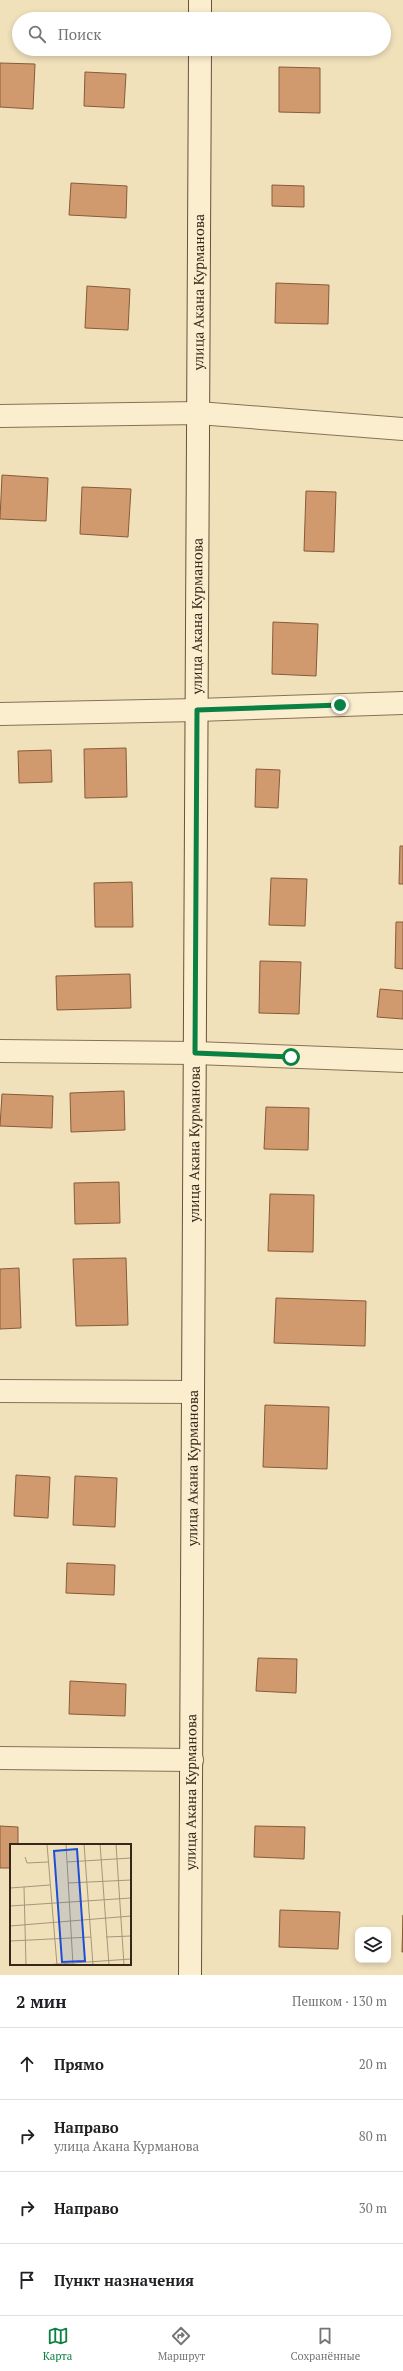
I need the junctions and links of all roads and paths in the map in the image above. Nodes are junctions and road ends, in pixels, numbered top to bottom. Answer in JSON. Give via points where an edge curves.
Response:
{"nodes":[{"id":1,"x":200,"y":0,"type":"edge"},
{"id":2,"x":200,"y":12,"type":"edge"},
{"id":3,"x":200,"y":56,"type":"edge"},
{"id":4,"x":198,"y":413,"type":"junction"},
{"id":5,"x":0,"y":416,"type":"edge"},
{"id":6,"x":403,"y":429,"type":"edge"},
{"id":7,"x":403,"y":703,"type":"edge"},
{"id":8,"x":197,"y":710,"type":"junction"},
{"id":9,"x":0,"y":714,"type":"edge"},
{"id":10,"x":0,"y":1051,"type":"edge"},
{"id":11,"x":195,"y":1053,"type":"junction"},
{"id":12,"x":403,"y":1061,"type":"edge"},
{"id":13,"x":0,"y":1391,"type":"edge"},
{"id":14,"x":193,"y":1392,"type":"junction"},
{"id":15,"x":0,"y":1758,"type":"edge"},
{"id":16,"x":192,"y":1760,"type":"junction"},
{"id":17,"x":190,"y":1975,"type":"edge"}],
"edges":[{"from":1,"to":2,"type":"main road"},
{"from":3,"to":4,"type":"main road","name":"улица Акана Курманова"},
{"from":4,"to":5,"type":"main road"},
{"from":4,"to":6,"type":"main road"},
{"from":4,"to":8,"type":"main road","name":"улица Акана Курманова"},
{"from":7,"to":8,"type":"main road"},
{"from":8,"to":9,"type":"main road"},
{"from":8,"to":11,"type":"main road","name":"улица Акана Курманова"},
{"from":10,"to":11,"type":"main road"},
{"from":11,"to":12,"type":"main road"},
{"from":11,"to":14,"type":"main road","name":"улица Акана Курманова"},
{"from":13,"to":14,"type":"main road"},
{"from":14,"to":16,"type":"main road","name":"улица Акана Курманова"},
{"from":15,"to":16,"type":"main road"},
{"from":16,"to":17,"type":"main road","name":"улица Акана Курманова"}]}
